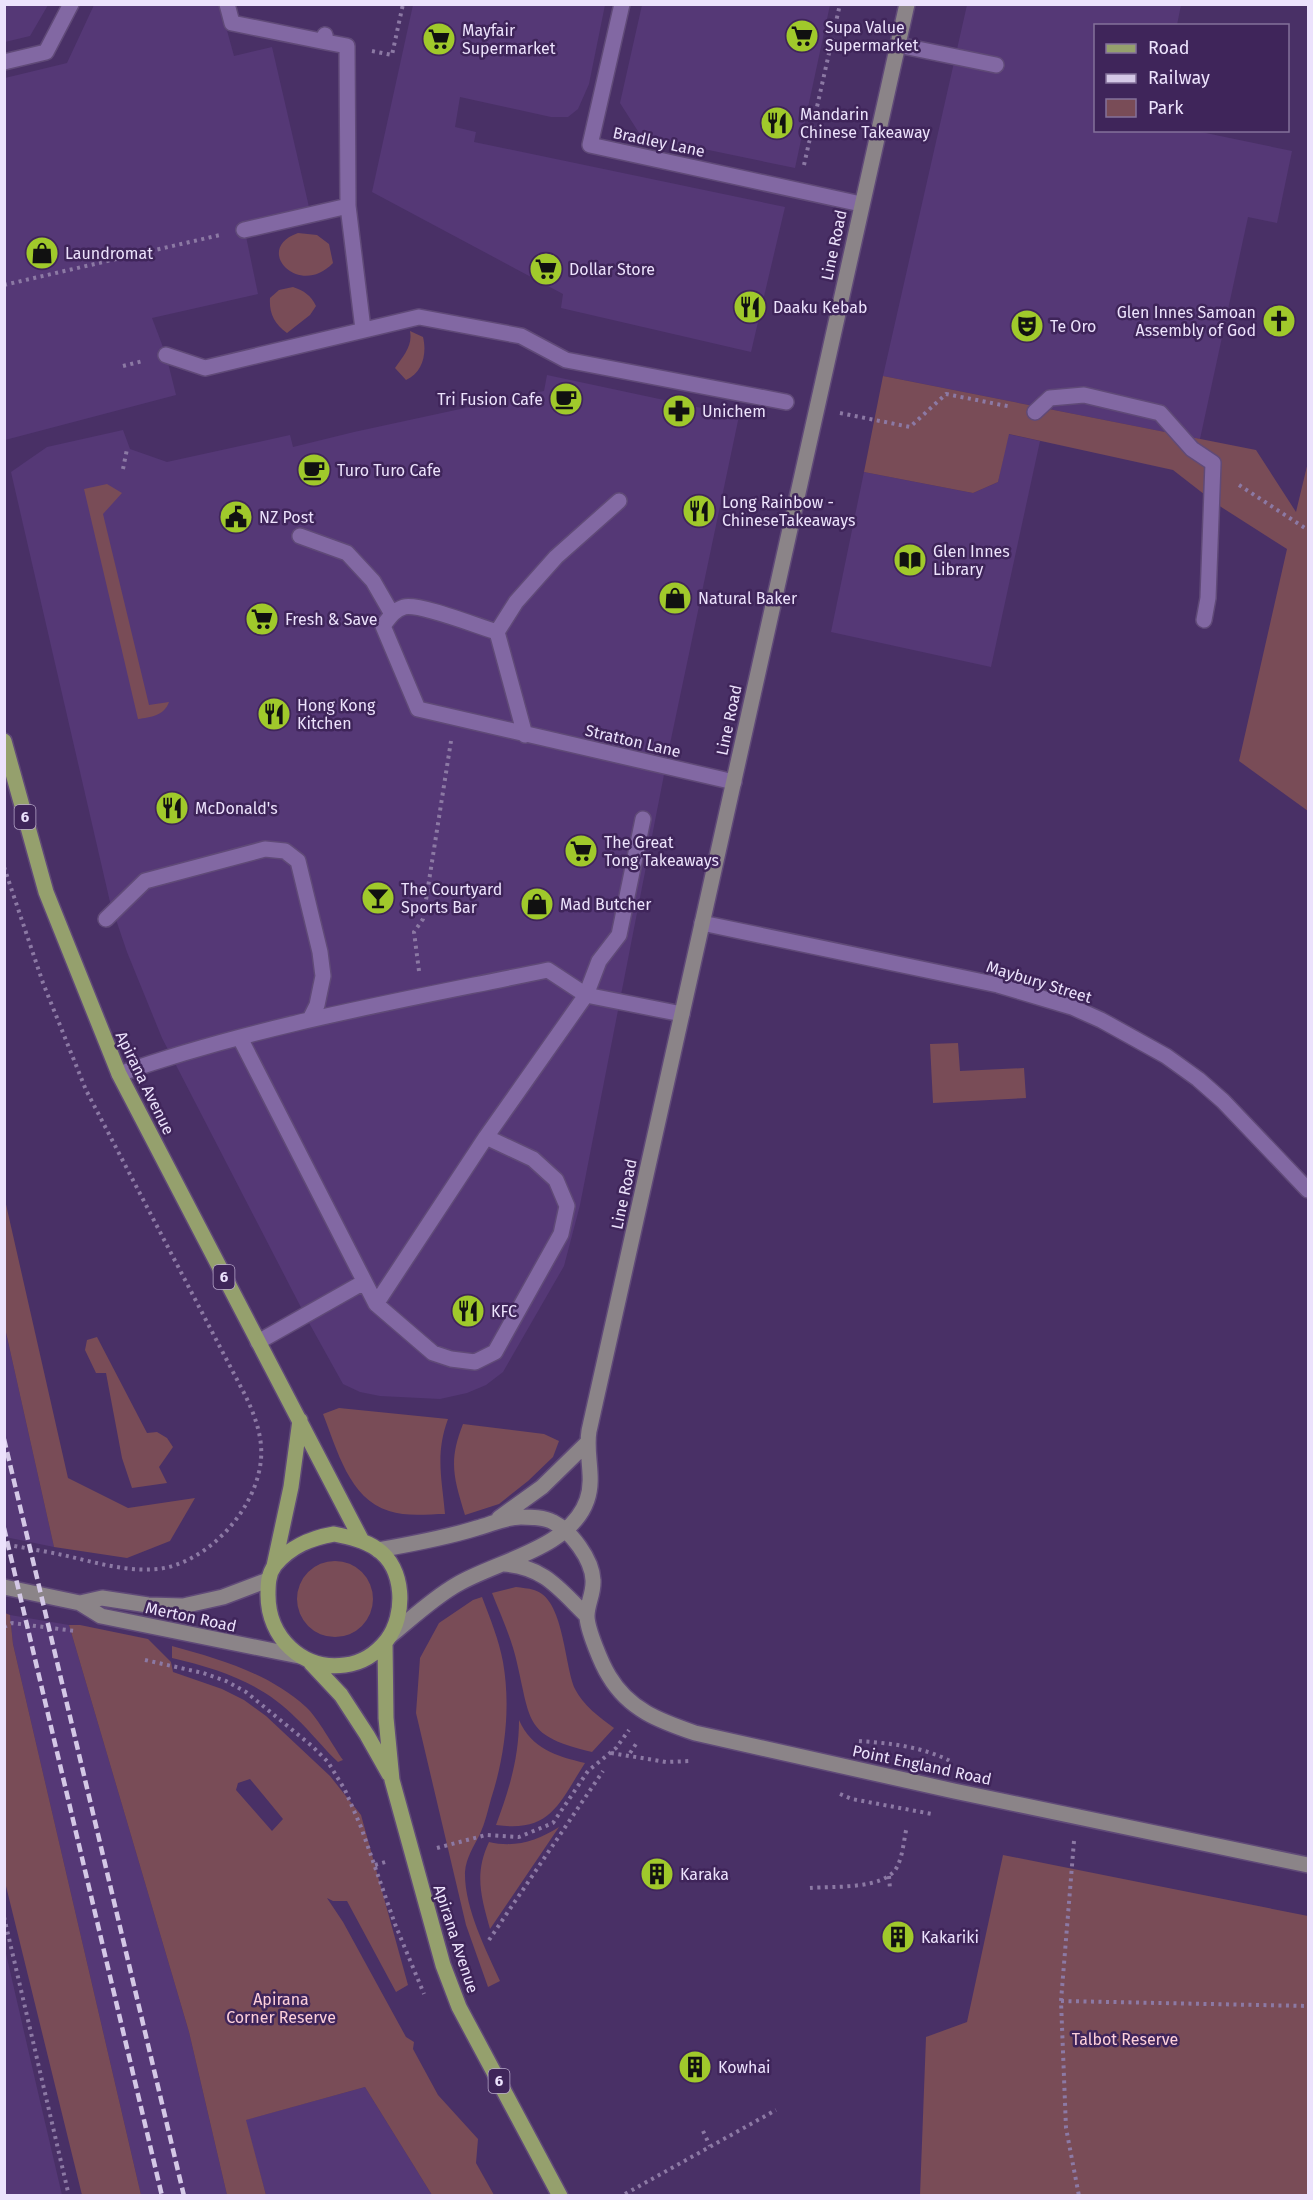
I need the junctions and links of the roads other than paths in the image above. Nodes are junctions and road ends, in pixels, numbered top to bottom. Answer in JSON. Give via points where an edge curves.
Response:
{"nodes":[{"id":1,"x":71,"y":4,"type":"edge"},
{"id":2,"x":227,"y":4,"type":"edge"},
{"id":3,"x":622,"y":4,"type":"edge"},
{"id":4,"x":907,"y":4,"type":"edge"},
{"id":5,"x":898,"y":45,"type":"junction"},
{"id":6,"x":4,"y":62,"type":"edge"},
{"id":7,"x":996,"y":65,"type":"dead end"},
{"id":8,"x":861,"y":204,"type":"junction"},
{"id":9,"x":348,"y":206,"type":"junction"},
{"id":10,"x":244,"y":230,"type":"road end"},
{"id":11,"x":363,"y":329,"type":"junction"},
{"id":12,"x":166,"y":355,"type":"dead end"},
{"id":13,"x":786,"y":402,"type":"dead end"},
{"id":14,"x":1035,"y":412,"type":"dead end"},
{"id":15,"x":619,"y":501,"type":"dead end"},
{"id":16,"x":300,"y":536,"type":"dead end"},
{"id":17,"x":392,"y":614,"type":"junction"},
{"id":18,"x":1204,"y":620,"type":"dead end"},
{"id":19,"x":497,"y":632,"type":"junction"},
{"id":20,"x":525,"y":735,"type":"junction"},
{"id":21,"x":4,"y":741,"type":"edge"},
{"id":22,"x":734,"y":782,"type":"junction"},
{"id":23,"x":643,"y":819,"type":"dead end"},
{"id":24,"x":106,"y":919,"type":"dead end"},
{"id":25,"x":702,"y":923,"type":"junction"},
{"id":26,"x":585,"y":995,"type":"junction"},
{"id":27,"x":682,"y":1014,"type":"junction"},
{"id":28,"x":310,"y":1019,"type":"junction"},
{"id":29,"x":240,"y":1038,"type":"junction"},
{"id":30,"x":118,"y":1074,"type":"junction"},
{"id":31,"x":486,"y":1137,"type":"junction"},
{"id":32,"x":1308,"y":1190,"type":"edge"},
{"id":33,"x":364,"y":1282,"type":"junction"},
{"id":34,"x":376,"y":1304,"type":"junction"},
{"id":35,"x":258,"y":1342,"type":"junction"},
{"id":36,"x":300,"y":1420,"type":"junction"},
{"id":37,"x":587,"y":1443,"type":"junction"},
{"id":38,"x":492,"y":1523,"type":"junction"},
{"id":39,"x":565,"y":1530,"type":"junction"},
{"id":40,"x":362,"y":1541,"type":"junction"},
{"id":41,"x":378,"y":1550,"type":"junction"},
{"id":42,"x":504,"y":1564,"type":"junction"},
{"id":43,"x":271,"y":1573,"type":"junction"},
{"id":44,"x":4,"y":1587,"type":"edge"},
{"id":45,"x":80,"y":1603,"type":"junction"},
{"id":46,"x":587,"y":1616,"type":"junction"},
{"id":47,"x":387,"y":1639,"type":"junction"},
{"id":48,"x":305,"y":1659,"type":"junction"},
{"id":49,"x":392,"y":1780,"type":"junction"},
{"id":50,"x":1308,"y":1865,"type":"edge"},
{"id":51,"x":560,"y":2196,"type":"edge"}],
"edges":[{"from":1,"to":6,"type":"street","via":[[46,52]]},
{"from":2,"to":9,"type":"street","via":[[232,23],[325,38],[347,46]]},
{"from":3,"to":8,"type":"street","name":"Bradley Lane","via":[[590,145]]},
{"from":4,"to":5,"type":"main road","name":"Line Road"},
{"from":5,"to":7,"type":"street"},
{"from":5,"to":8,"type":"main road","name":"Line Road"},
{"from":8,"to":22,"type":"main road","name":"Line Road"},
{"from":9,"to":10,"type":"street"},
{"from":9,"to":11,"type":"street"},
{"from":11,"to":12,"type":"street","via":[[205,368]]},
{"from":11,"to":13,"type":"street","via":[[419,317],[521,336],[566,360]]},
{"from":14,"to":18,"type":"street","via":[[1050,398],[1084,395],[1160,413],[1192,448],[1213,463]]},
{"from":15,"to":19,"type":"street","via":[[556,557],[516,602]]},
{"from":16,"to":17,"type":"street","via":[[347,553],[373,581]]},
{"from":17,"to":19,"type":"street","via":[[405,606],[426,609]]},
{"from":17,"to":20,"type":"street","name":"Stratton Lane","via":[[383,626],[418,709]]},
{"from":19,"to":20,"type":"street"},
{"from":20,"to":22,"type":"street","name":"Stratton Lane"},
{"from":21,"to":30,"type":"main road","name":"Apirana Avenue","number":"6","via":[[46,892]]},
{"from":22,"to":25,"type":"main road","name":"Line Road"},
{"from":23,"to":26,"type":"street","via":[[619,935],[599,961]]},
{"from":24,"to":28,"type":"street","via":[[145,881],[265,849],[285,851],[298,861],[320,952],[323,976]]},
{"from":25,"to":27,"type":"main road","name":"Line Road"},
{"from":25,"to":32,"type":"street","name":"Maybury Street","via":[[998,986],[1082,1012],[1167,1056],[1198,1079]]},
{"from":26,"to":27,"type":"street"},
{"from":26,"to":28,"type":"street","via":[[548,970]]},
{"from":26,"to":31,"type":"street"},
{"from":27,"to":37,"type":"main road","name":"Line Road"},
{"from":28,"to":29,"type":"street"},
{"from":29,"to":30,"type":"street"},
{"from":29,"to":33,"type":"street"},
{"from":30,"to":35,"type":"main road","name":"Apirana Avenue","number":"6"},
{"from":31,"to":34,"type":"street"},
{"from":31,"to":34,"type":"street","via":[[533,1159],[556,1180],[567,1206],[561,1234],[495,1352],[475,1362],[433,1353]]},
{"from":33,"to":34,"type":"street"},
{"from":33,"to":35,"type":"street"},
{"from":35,"to":36,"type":"main road","name":"Apirana Avenue","number":"6"},
{"from":36,"to":40,"type":"main road","name":"Apirana Avenue","number":"6"},
{"from":36,"to":43,"type":"main road","number":"6","via":[[291,1487]]},
{"from":37,"to":38,"type":"main road","via":[[542,1487]]},
{"from":37,"to":39,"type":"main road","name":"Line Road","via":[[591,1472],[588,1498],[576,1521]]},
{"from":38,"to":39,"type":"main road","via":[[521,1517],[542,1518]]},
{"from":38,"to":41,"type":"main road"},
{"from":39,"to":42,"type":"main road"},
{"from":39,"to":46,"type":"main road","name":"Point England Road","via":[[592,1573]]},
{"from":40,"to":41,"type":"main road","number":"6"},
{"from":40,"to":43,"type":"main road","number":"6","via":[[334,1534],[313,1538],[293,1548]]},
{"from":41,"to":47,"type":"main road","number":"6","via":[[391,1566],[399,1587],[399,1611]]},
{"from":42,"to":46,"type":"main road","name":"Point England Road","via":[[519,1565],[547,1577]]},
{"from":42,"to":47,"type":"main road","via":[[455,1586]]},
{"from":43,"to":45,"type":"main road","name":"Merton Road","via":[[223,1598],[183,1606],[102,1598]]},
{"from":43,"to":48,"type":"main road","number":"6","via":[[269,1613],[278,1635]]},
{"from":44,"to":45,"type":"main road","name":"Merton Road"},
{"from":45,"to":48,"type":"main road","name":"Merton Road","via":[[101,1616]]},
{"from":46,"to":50,"type":"main road","name":"Point England Road","via":[[609,1676],[640,1710],[665,1723],[954,1791]]},
{"from":47,"to":48,"type":"main road","via":[[366,1659],[349,1665],[334,1667]]},
{"from":47,"to":49,"type":"main road","name":"Apirana Avenue","number":"6","via":[[386,1718]]},
{"from":48,"to":49,"type":"main road","name":"Apirana Avenue","number":"6","via":[[341,1695]]},
{"from":49,"to":51,"type":"main road","name":"Apirana Avenue","number":"6","via":[[442,1965],[459,2007]]}]}
